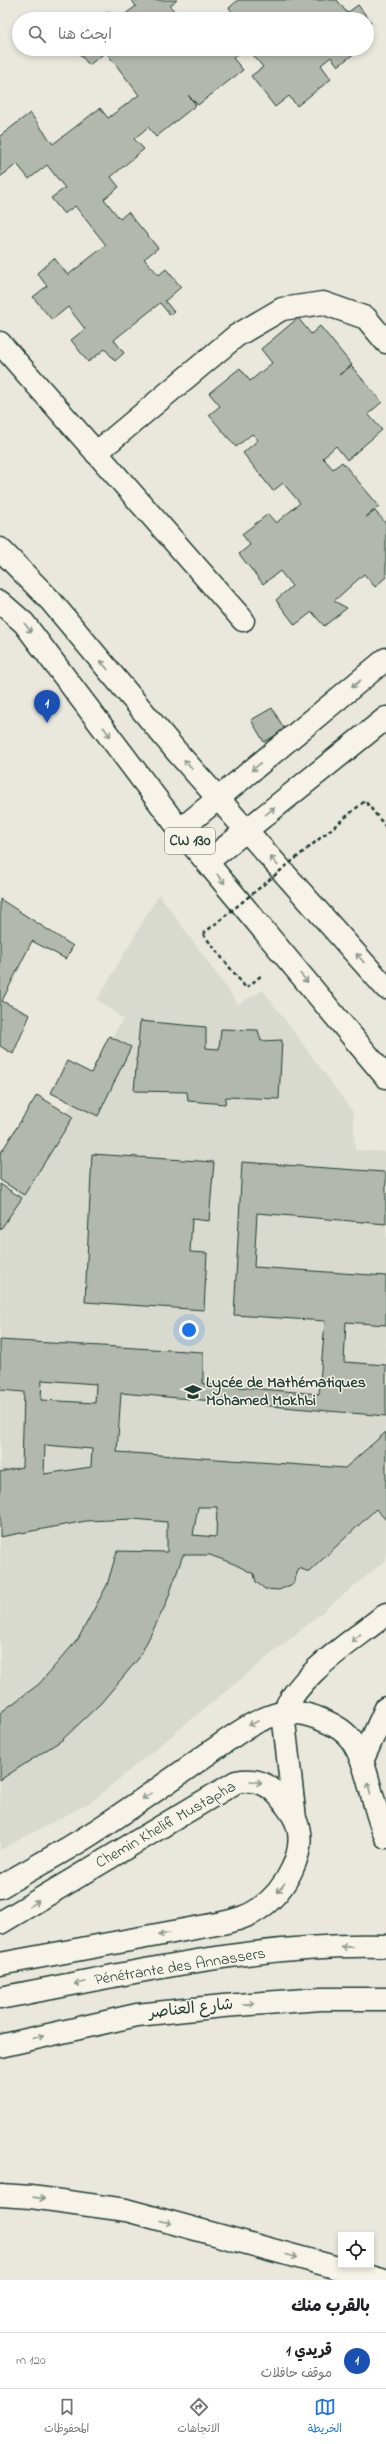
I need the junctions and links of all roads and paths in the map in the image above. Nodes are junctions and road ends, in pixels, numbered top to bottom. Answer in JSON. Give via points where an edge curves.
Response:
{"nodes":[{"id":1,"x":386,"y":342,"type":"edge"},
{"id":2,"x":0,"y":344,"type":"edge"},
{"id":3,"x":96,"y":453,"type":"junction"},
{"id":4,"x":0,"y":549,"type":"edge"},
{"id":5,"x":0,"y":602,"type":"edge"},
{"id":6,"x":243,"y":620,"type":"dead end"},
{"id":7,"x":386,"y":659,"type":"edge"},
{"id":8,"x":386,"y":718,"type":"edge"},
{"id":9,"x":218,"y":798,"type":"junction"},
{"id":10,"x":386,"y":827,"type":"edge"},
{"id":11,"x":180,"y":830,"type":"junction"},
{"id":12,"x":247,"y":830,"type":"junction"},
{"id":13,"x":208,"y":862,"type":"junction"},
{"id":14,"x":246,"y":988,"type":"dead end"},
{"id":15,"x":386,"y":988,"type":"edge"},
{"id":16,"x":386,"y":1077,"type":"edge"},
{"id":17,"x":386,"y":1614,"type":"edge"},
{"id":18,"x":386,"y":1708,"type":"edge"},
{"id":19,"x":283,"y":1712,"type":"junction"},
{"id":20,"x":362,"y":1761,"type":"junction"},
{"id":21,"x":296,"y":1819,"type":"junction"},
{"id":22,"x":386,"y":1837,"type":"edge"},
{"id":23,"x":0,"y":1887,"type":"edge"},
{"id":24,"x":0,"y":1923,"type":"edge"},
{"id":25,"x":386,"y":1946,"type":"edge"},
{"id":26,"x":0,"y":1964,"type":"edge"},
{"id":27,"x":0,"y":1998,"type":"edge"},
{"id":28,"x":386,"y":1999,"type":"edge"},
{"id":29,"x":0,"y":2046,"type":"edge"},
{"id":30,"x":0,"y":2195,"type":"edge"},
{"id":31,"x":358,"y":2277,"type":"edge"},
{"id":32,"x":382,"y":2280,"type":"edge"}],
"edges":[{"from":1,"to":3,"type":"main road","via":[[366,318],[323,303],[282,309],[236,336]]},
{"from":2,"to":3,"type":"main road"},
{"from":3,"to":6,"type":"main road"},
{"from":9,"to":4,"type":"main road","number":"CW 130","one_way":true,"via":[[50,600]]},
{"from":5,"to":11,"type":"main road","number":"CW 130","one_way":true,"via":[[24,623]]},
{"from":7,"to":9,"type":"main road","one_way":true},
{"from":12,"to":8,"type":"main road","one_way":true},
{"from":9,"to":11,"type":"main road"},
{"from":9,"to":12,"type":"main road","number":"CW 130"},
{"from":10,"to":14,"type":"path","bridge":true,"via":[[365,801],[204,934]]},
{"from":11,"to":13,"type":"main road","number":"CW 130"},
{"from":12,"to":13,"type":"main road"},
{"from":15,"to":12,"type":"main road","number":"CW 130","one_way":true},
{"from":13,"to":16,"type":"main road","number":"CW 130","one_way":true},
{"from":17,"to":19,"type":"main road","one_way":true,"via":[[307,1678],[288,1700]]},
{"from":18,"to":20,"type":"main road"},
{"from":19,"to":20,"type":"main road","name":"Chemin Khelifi Mustapha","via":[[319,1718],[336,1727],[352,1740]]},
{"from":19,"to":21,"type":"main road"},
{"from":19,"to":23,"type":"main road","name":"Chemin Khelifi Mustapha","one_way":true,"via":[[250,1725],[91,1834]]},
{"from":22,"to":20,"type":"main road","name":"Chemin Khelifi Mustapha","one_way":true,"via":[[377,1819]]},
{"from":24,"to":21,"type":"main road","name":"Chemin Khelifi Mustapha","one_way":true,"via":[[236,1782],[252,1780],[268,1785]]},
{"from":21,"to":26,"type":"main road","name":"Chemin Khelifi Mustapha","one_way":true,"via":[[299,1833],[298,1850],[286,1882],[274,1897],[253,1913],[222,1924]]},
{"from":25,"to":27,"type":"main road","name":"Pénétrante des Annassers","one_way":true,"via":[[233,1955]]},
{"from":29,"to":28,"type":"main road","name":"شارع العناصر","one_way":true,"via":[[137,2015],[321,1999]]},
{"from":30,"to":31,"type":"main road","one_way":true,"via":[[31,2196],[126,2210]]},
{"from":31,"to":32,"type":"main road"}]}
